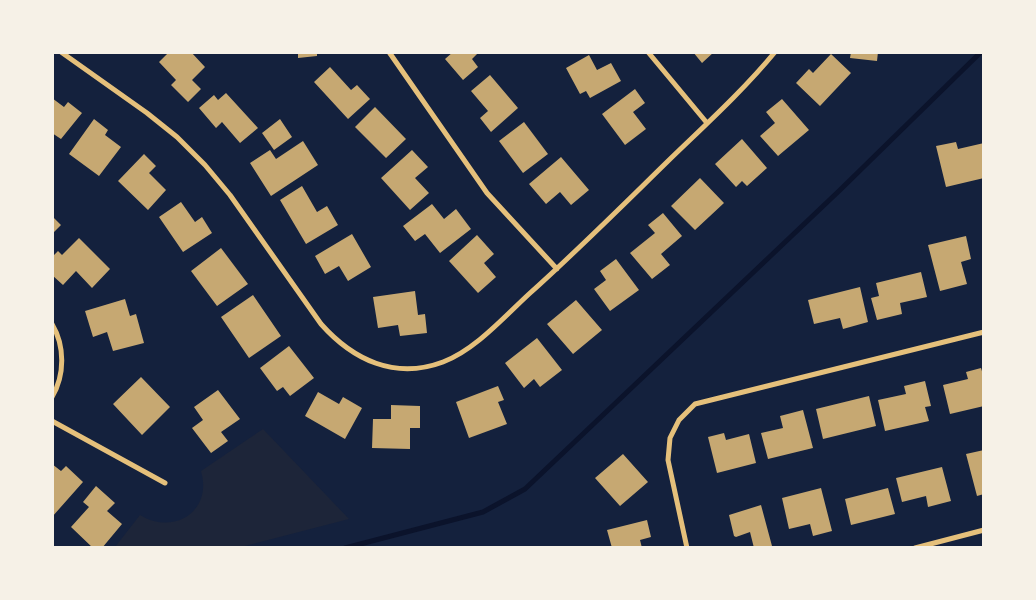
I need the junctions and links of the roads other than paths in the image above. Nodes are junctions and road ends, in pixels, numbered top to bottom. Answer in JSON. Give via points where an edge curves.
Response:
{"nodes":[{"id":1,"x":61,"y":52,"type":"edge"},
{"id":2,"x":389,"y":52,"type":"edge"},
{"id":3,"x":648,"y":52,"type":"edge"},
{"id":4,"x":775,"y":52,"type":"edge"},
{"id":5,"x":707,"y":123,"type":"junction"},
{"id":6,"x":557,"y":269,"type":"junction"},
{"id":7,"x":52,"y":324,"type":"edge"},
{"id":8,"x":984,"y":332,"type":"edge"},
{"id":9,"x":52,"y":397,"type":"edge"},
{"id":10,"x":52,"y":421,"type":"edge"},
{"id":11,"x":165,"y":483,"type":"dead end"},
{"id":12,"x":984,"y":530,"type":"edge"},
{"id":13,"x":687,"y":548,"type":"edge"},
{"id":14,"x":915,"y":548,"type":"edge"}],
"edges":[{"from":1,"to":6,"type":"street","via":[[147,113],[205,165],[334,339],[367,360],[405,368],[443,362],[476,341]]},
{"from":2,"to":6,"type":"street","via":[[487,192]]},
{"from":3,"to":5,"type":"street"},
{"from":4,"to":5,"type":"street"},
{"from":5,"to":6,"type":"street"},
{"from":7,"to":9,"type":"street","via":[[62,355],[61,375]]},
{"from":8,"to":13,"type":"street","via":[[695,404],[678,420],[670,438],[668,460]]},
{"from":10,"to":11,"type":"street"},
{"from":12,"to":14,"type":"street"}]}
